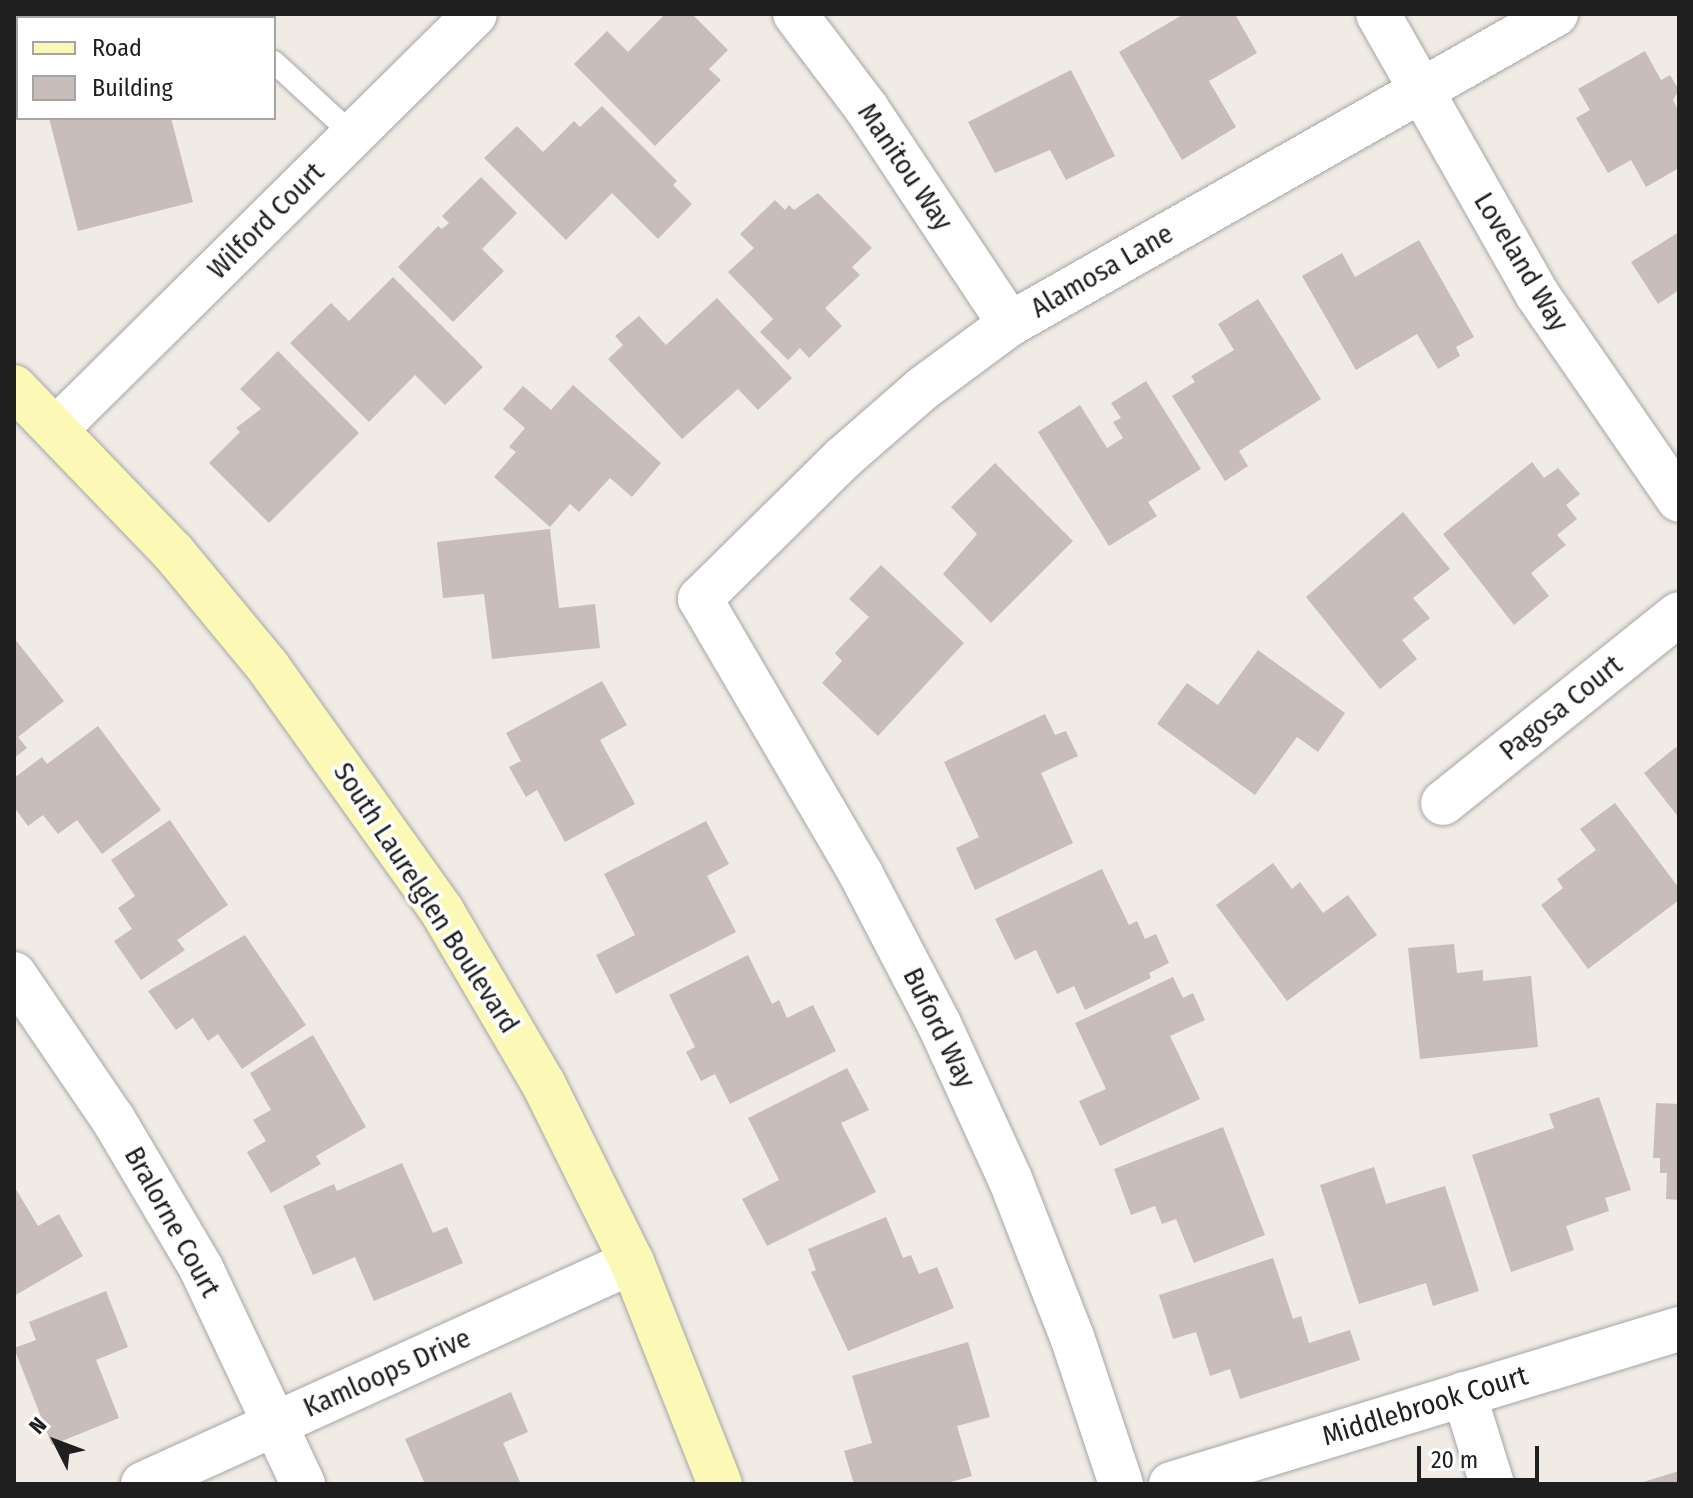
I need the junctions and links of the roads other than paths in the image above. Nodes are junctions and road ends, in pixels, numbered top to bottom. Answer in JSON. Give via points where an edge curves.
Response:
{"nodes":[{"id":1,"x":475,"y":14,"type":"edge"},
{"id":2,"x":795,"y":14,"type":"edge"},
{"id":3,"x":1378,"y":14,"type":"edge"},
{"id":4,"x":1556,"y":14,"type":"edge"},
{"id":5,"x":276,"y":64,"type":"edge"},
{"id":6,"x":1420,"y":90,"type":"junction"},
{"id":7,"x":353,"y":135,"type":"junction"},
{"id":8,"x":1010,"y":324,"type":"junction"},
{"id":9,"x":14,"y":387,"type":"edge"},
{"id":10,"x":57,"y":428,"type":"junction"},
{"id":11,"x":1679,"y":500,"type":"edge"},
{"id":12,"x":700,"y":599,"type":"joint"},
{"id":13,"x":1679,"y":614,"type":"edge"},
{"id":14,"x":1443,"y":803,"type":"dead end"},
{"id":15,"x":14,"y":974,"type":"edge"},
{"id":16,"x":632,"y":1262,"type":"junction"},
{"id":17,"x":1679,"y":1329,"type":"edge"},
{"id":18,"x":1464,"y":1394,"type":"junction"},
{"id":19,"x":277,"y":1423,"type":"junction"},
{"id":20,"x":143,"y":1484,"type":"edge"},
{"id":21,"x":303,"y":1484,"type":"edge"},
{"id":22,"x":720,"y":1484,"type":"edge"},
{"id":23,"x":1121,"y":1484,"type":"edge"},
{"id":24,"x":1171,"y":1484,"type":"edge"},
{"id":25,"x":1492,"y":1484,"type":"edge"}],
"edges":[{"from":1,"to":7,"type":"street","name":"Wilford Court"},
{"from":2,"to":8,"type":"street","name":"Manitou Way","via":[[867,109]]},
{"from":3,"to":6,"type":"street","name":"Loveland Way"},
{"from":4,"to":6,"type":"street","name":"Alamosa Lane"},
{"from":5,"to":7,"type":"lane"},
{"from":6,"to":8,"type":"street","name":"Alamosa Lane"},
{"from":6,"to":11,"type":"street","name":"Loveland Way","via":[[1537,294]]},
{"from":7,"to":10,"type":"street","name":"Wilford Court"},
{"from":8,"to":12,"type":"street","name":"Alamosa Lane","via":[[922,389],[843,458]]},
{"from":9,"to":10,"type":"street","name":"South Laurelglen Boulevard"},
{"from":10,"to":16,"type":"street","name":"South Laurelglen Boulevard","via":[[182,563],[358,787],[442,911],[543,1083]]},
{"from":12,"to":23,"type":"street","name":"Buford Way","via":[[861,874],[939,1024],[1049,1279]]},
{"from":13,"to":14,"type":"street","name":"Pagosa Court"},
{"from":15,"to":19,"type":"street","name":"Bralorne Court","via":[[129,1147],[201,1268]]},
{"from":16,"to":19,"type":"street","name":"Kamloops Drive"},
{"from":16,"to":22,"type":"street","name":"South Laurelglen Boulevard"},
{"from":17,"to":18,"type":"street","name":"Middlebrook Court"},
{"from":18,"to":24,"type":"street","name":"Middlebrook Court"},
{"from":18,"to":25,"type":"street"},
{"from":19,"to":20,"type":"street","name":"Kamloops Drive"},
{"from":19,"to":21,"type":"street","name":"Bralorne Court"}]}
